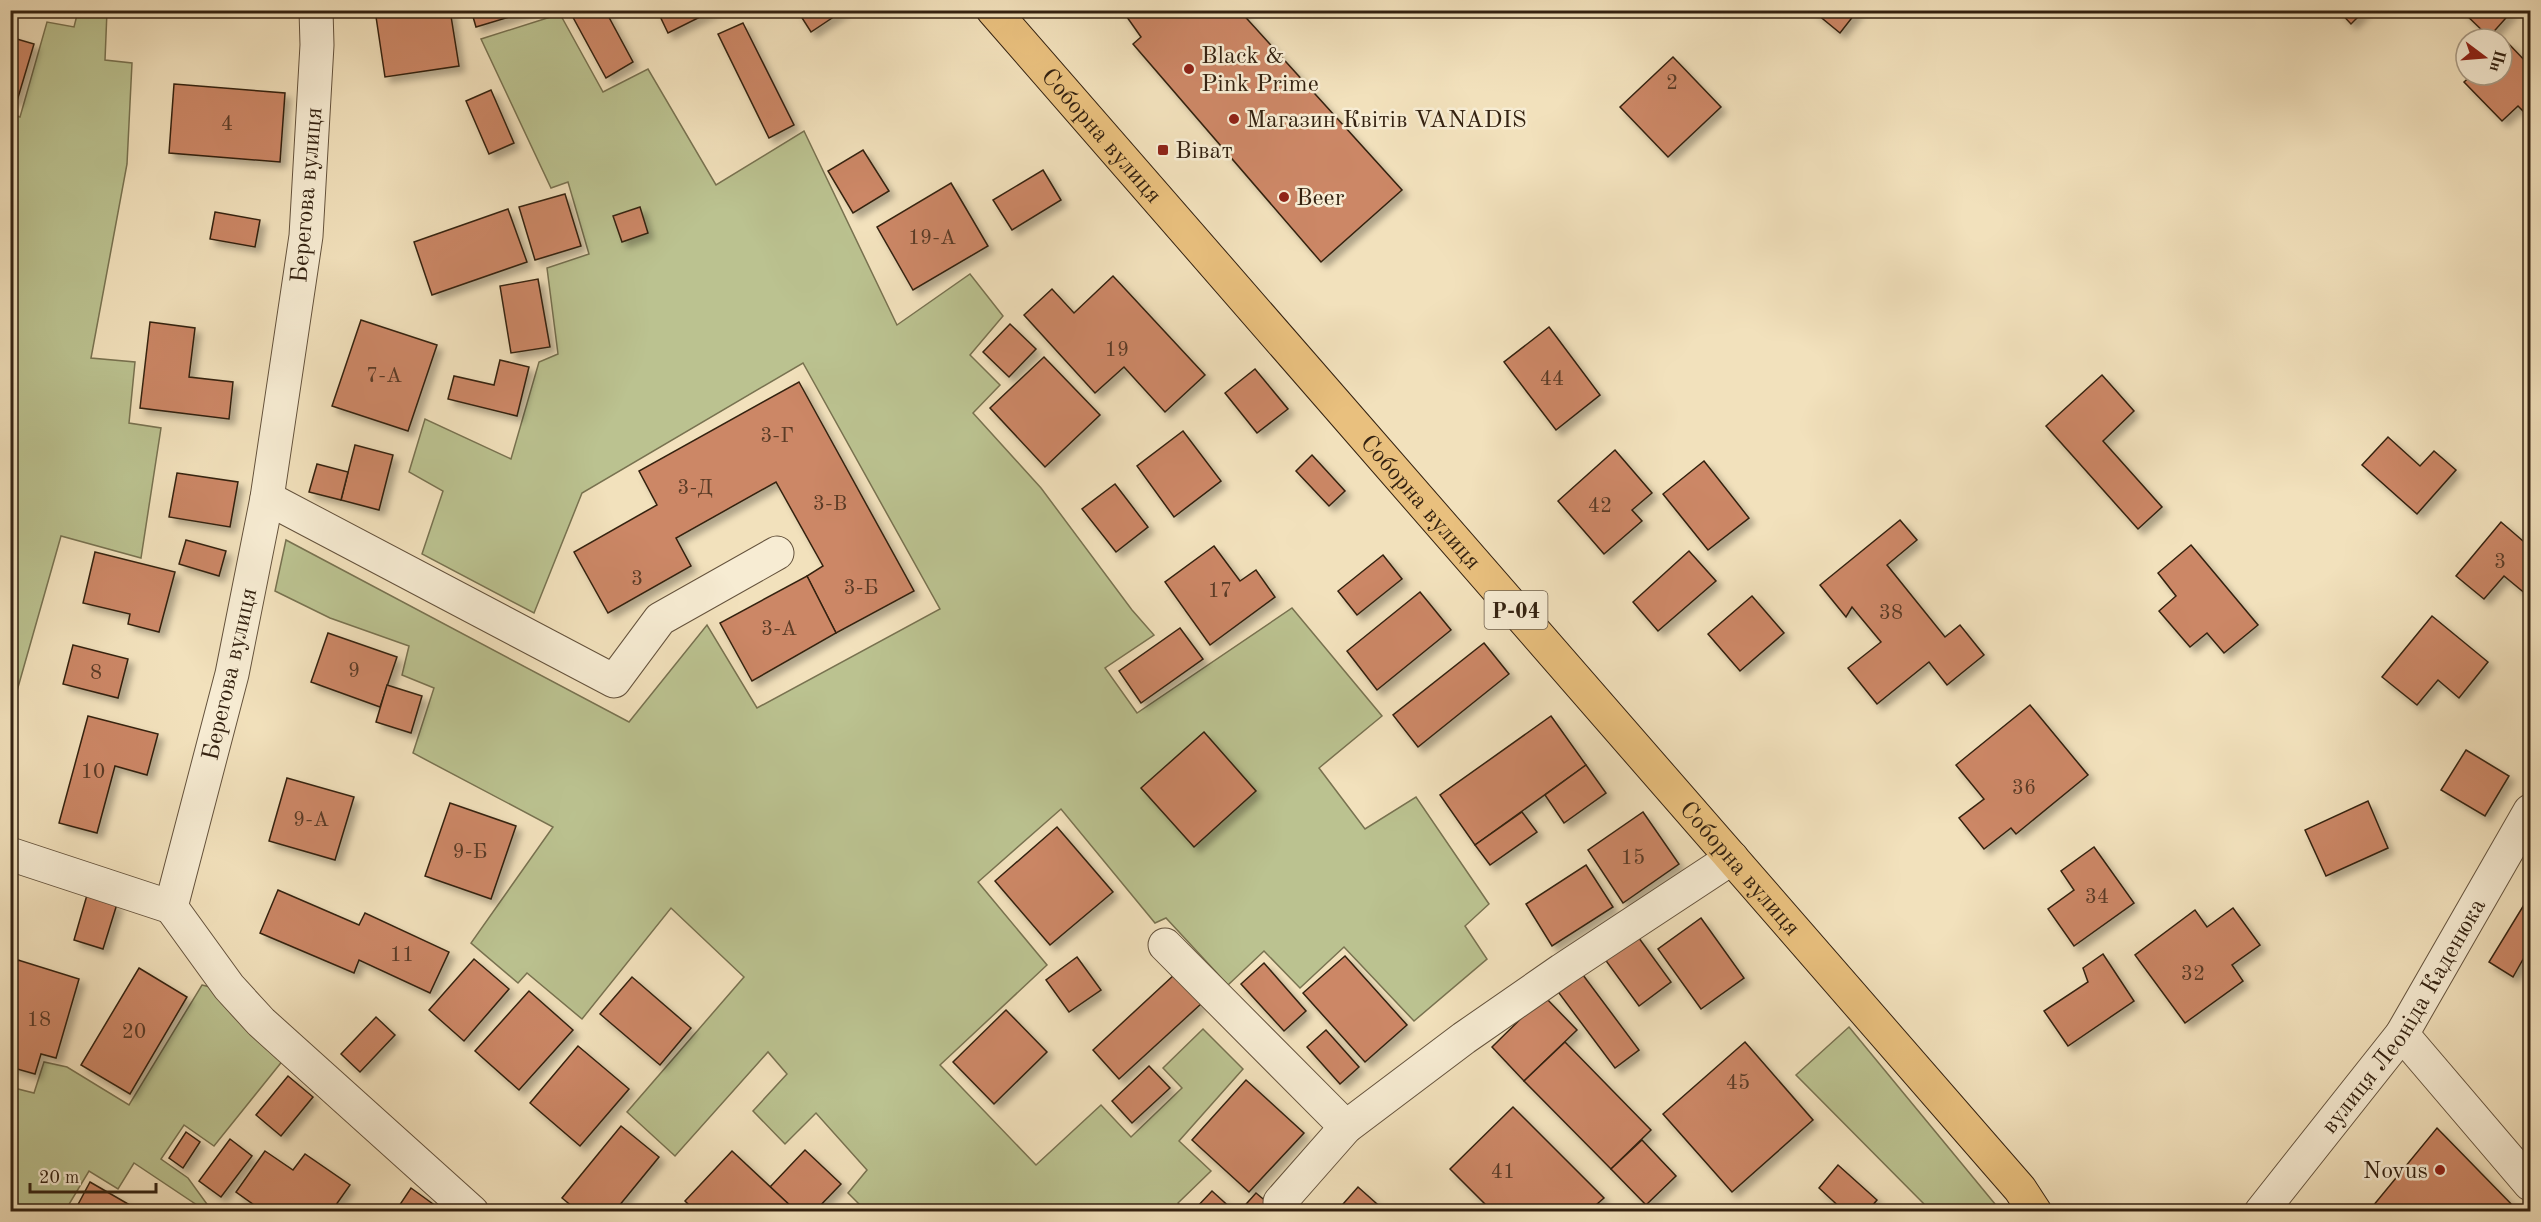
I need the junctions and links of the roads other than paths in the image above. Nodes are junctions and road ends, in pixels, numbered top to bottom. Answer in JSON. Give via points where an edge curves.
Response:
{"nodes":[{"id":1,"x":316,"y":10,"type":"edge"},
{"id":2,"x":993,"y":10,"type":"edge"},
{"id":3,"x":267,"y":498,"type":"junction"},
{"id":4,"x":777,"y":553,"type":"dead end"},
{"id":5,"x":2530,"y":811,"type":"edge"},
{"id":6,"x":10,"y":854,"type":"edge"},
{"id":7,"x":1732,"y":858,"type":"junction"},
{"id":8,"x":171,"y":908,"type":"junction"},
{"id":9,"x":1165,"y":945,"type":"dead end"},
{"id":10,"x":2402,"y":1035,"type":"junction"},
{"id":11,"x":1346,"y":1127,"type":"junction"},
{"id":12,"x":2530,"y":1184,"type":"edge"},
{"id":13,"x":1280,"y":1202,"type":"dead end"},
{"id":14,"x":472,"y":1212,"type":"edge"},
{"id":15,"x":2035,"y":1212,"type":"edge"},
{"id":16,"x":2261,"y":1212,"type":"edge"}],
"edges":[{"from":1,"to":3,"type":"street","name":"Берегова вулиця","via":[[306,236]]},
{"from":2,"to":7,"type":"main road","name":"Соборна вулиця","number":"Р-04"},
{"from":3,"to":4,"type":"street","via":[[614,681],[660,619]]},
{"from":3,"to":8,"type":"street","name":"Берегова вулиця","via":[[232,674]]},
{"from":5,"to":10,"type":"street","name":"вулиця Леоніда Каденюка"},
{"from":6,"to":8,"type":"street"},
{"from":7,"to":11,"type":"street","via":[[1464,1038]]},
{"from":7,"to":15,"type":"main road","name":"Соборна вулиця","number":"Р-04","via":[[2020,1189]]},
{"from":8,"to":14,"type":"street","via":[[261,1022]]},
{"from":9,"to":11,"type":"street"},
{"from":10,"to":12,"type":"street"},
{"from":10,"to":16,"type":"street","name":"вулиця Леоніда Каденюка"},
{"from":11,"to":13,"type":"street"}]}
